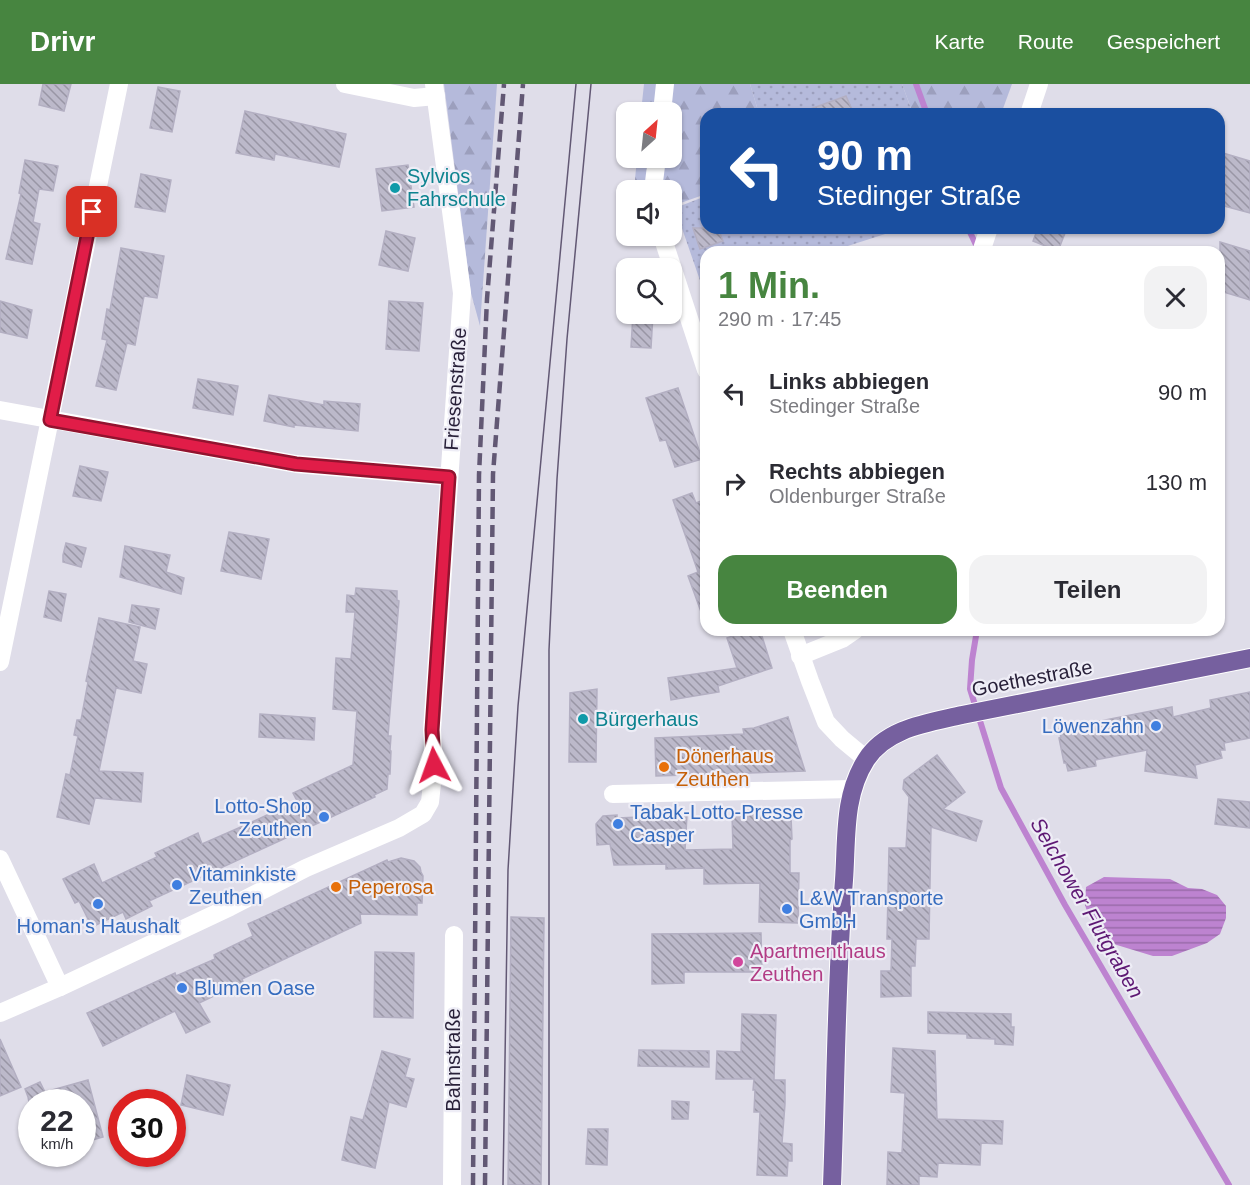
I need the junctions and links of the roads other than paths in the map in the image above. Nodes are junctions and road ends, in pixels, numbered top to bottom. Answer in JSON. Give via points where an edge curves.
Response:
{"nodes":[{"id":1,"x":119,"y":84,"type":"edge"},
{"id":2,"x":345,"y":84,"type":"edge"},
{"id":3,"x":665,"y":84,"type":"edge"},
{"id":4,"x":1040,"y":84,"type":"edge"},
{"id":5,"x":435,"y":90,"type":"edge"},
{"id":6,"x":663,"y":102,"type":"edge"},
{"id":7,"x":1031,"y":108,"type":"edge"},
{"id":8,"x":665,"y":246,"type":"edge"},
{"id":9,"x":700,"y":352,"type":"edge"},
{"id":10,"x":0,"y":410,"type":"edge"},
{"id":11,"x":50,"y":420,"type":"junction"},
{"id":12,"x":449,"y":477,"type":"junction"},
{"id":13,"x":794,"y":636,"type":"edge"},
{"id":14,"x":846,"y":636,"type":"edge"},
{"id":15,"x":800,"y":656,"type":"junction"},
{"id":16,"x":1250,"y":658,"type":"edge"},
{"id":17,"x":0,"y":662,"type":"edge"},
{"id":18,"x":866,"y":759,"type":"junction"},
{"id":19,"x":852,"y":789,"type":"junction"},
{"id":20,"x":613,"y":794,"type":"dead end"},
{"id":21,"x":0,"y":860,"type":"edge"},
{"id":22,"x":454,"y":935,"type":"dead end"},
{"id":23,"x":60,"y":987,"type":"junction"},
{"id":24,"x":0,"y":1013,"type":"edge"},
{"id":25,"x":452,"y":1185,"type":"edge"},
{"id":26,"x":832,"y":1185,"type":"edge"}],
"edges":[{"from":1,"to":11,"type":"street"},
{"from":2,"to":5,"type":"street","via":[[414,98]]},
{"from":3,"to":6,"type":"street"},
{"from":4,"to":7,"type":"street"},
{"from":5,"to":12,"type":"street","name":"Friesenstraße","via":[[462,293]]},
{"from":8,"to":9,"type":"street"},
{"from":10,"to":11,"type":"street"},
{"from":11,"to":12,"type":"street","via":[[296,464]]},
{"from":11,"to":17,"type":"street"},
{"from":12,"to":23,"type":"street","name":"Friesenstraße","via":[[432,730],[434,765],[430,802],[423,814]]},
{"from":13,"to":15,"type":"street"},
{"from":14,"to":15,"type":"street"},
{"from":15,"to":18,"type":"street","via":[[826,722]]},
{"from":16,"to":18,"type":"main road","name":"Goethestraße","via":[[922,724],[886,740]]},
{"from":18,"to":19,"type":"main road","name":"Goethestraße"},
{"from":19,"to":20,"type":"street"},
{"from":19,"to":26,"type":"main road","name":"Goethestraße","via":[[840,928]]},
{"from":21,"to":23,"type":"street"},
{"from":22,"to":25,"type":"street","name":"Bahnstraße"},
{"from":23,"to":24,"type":"street"}]}
